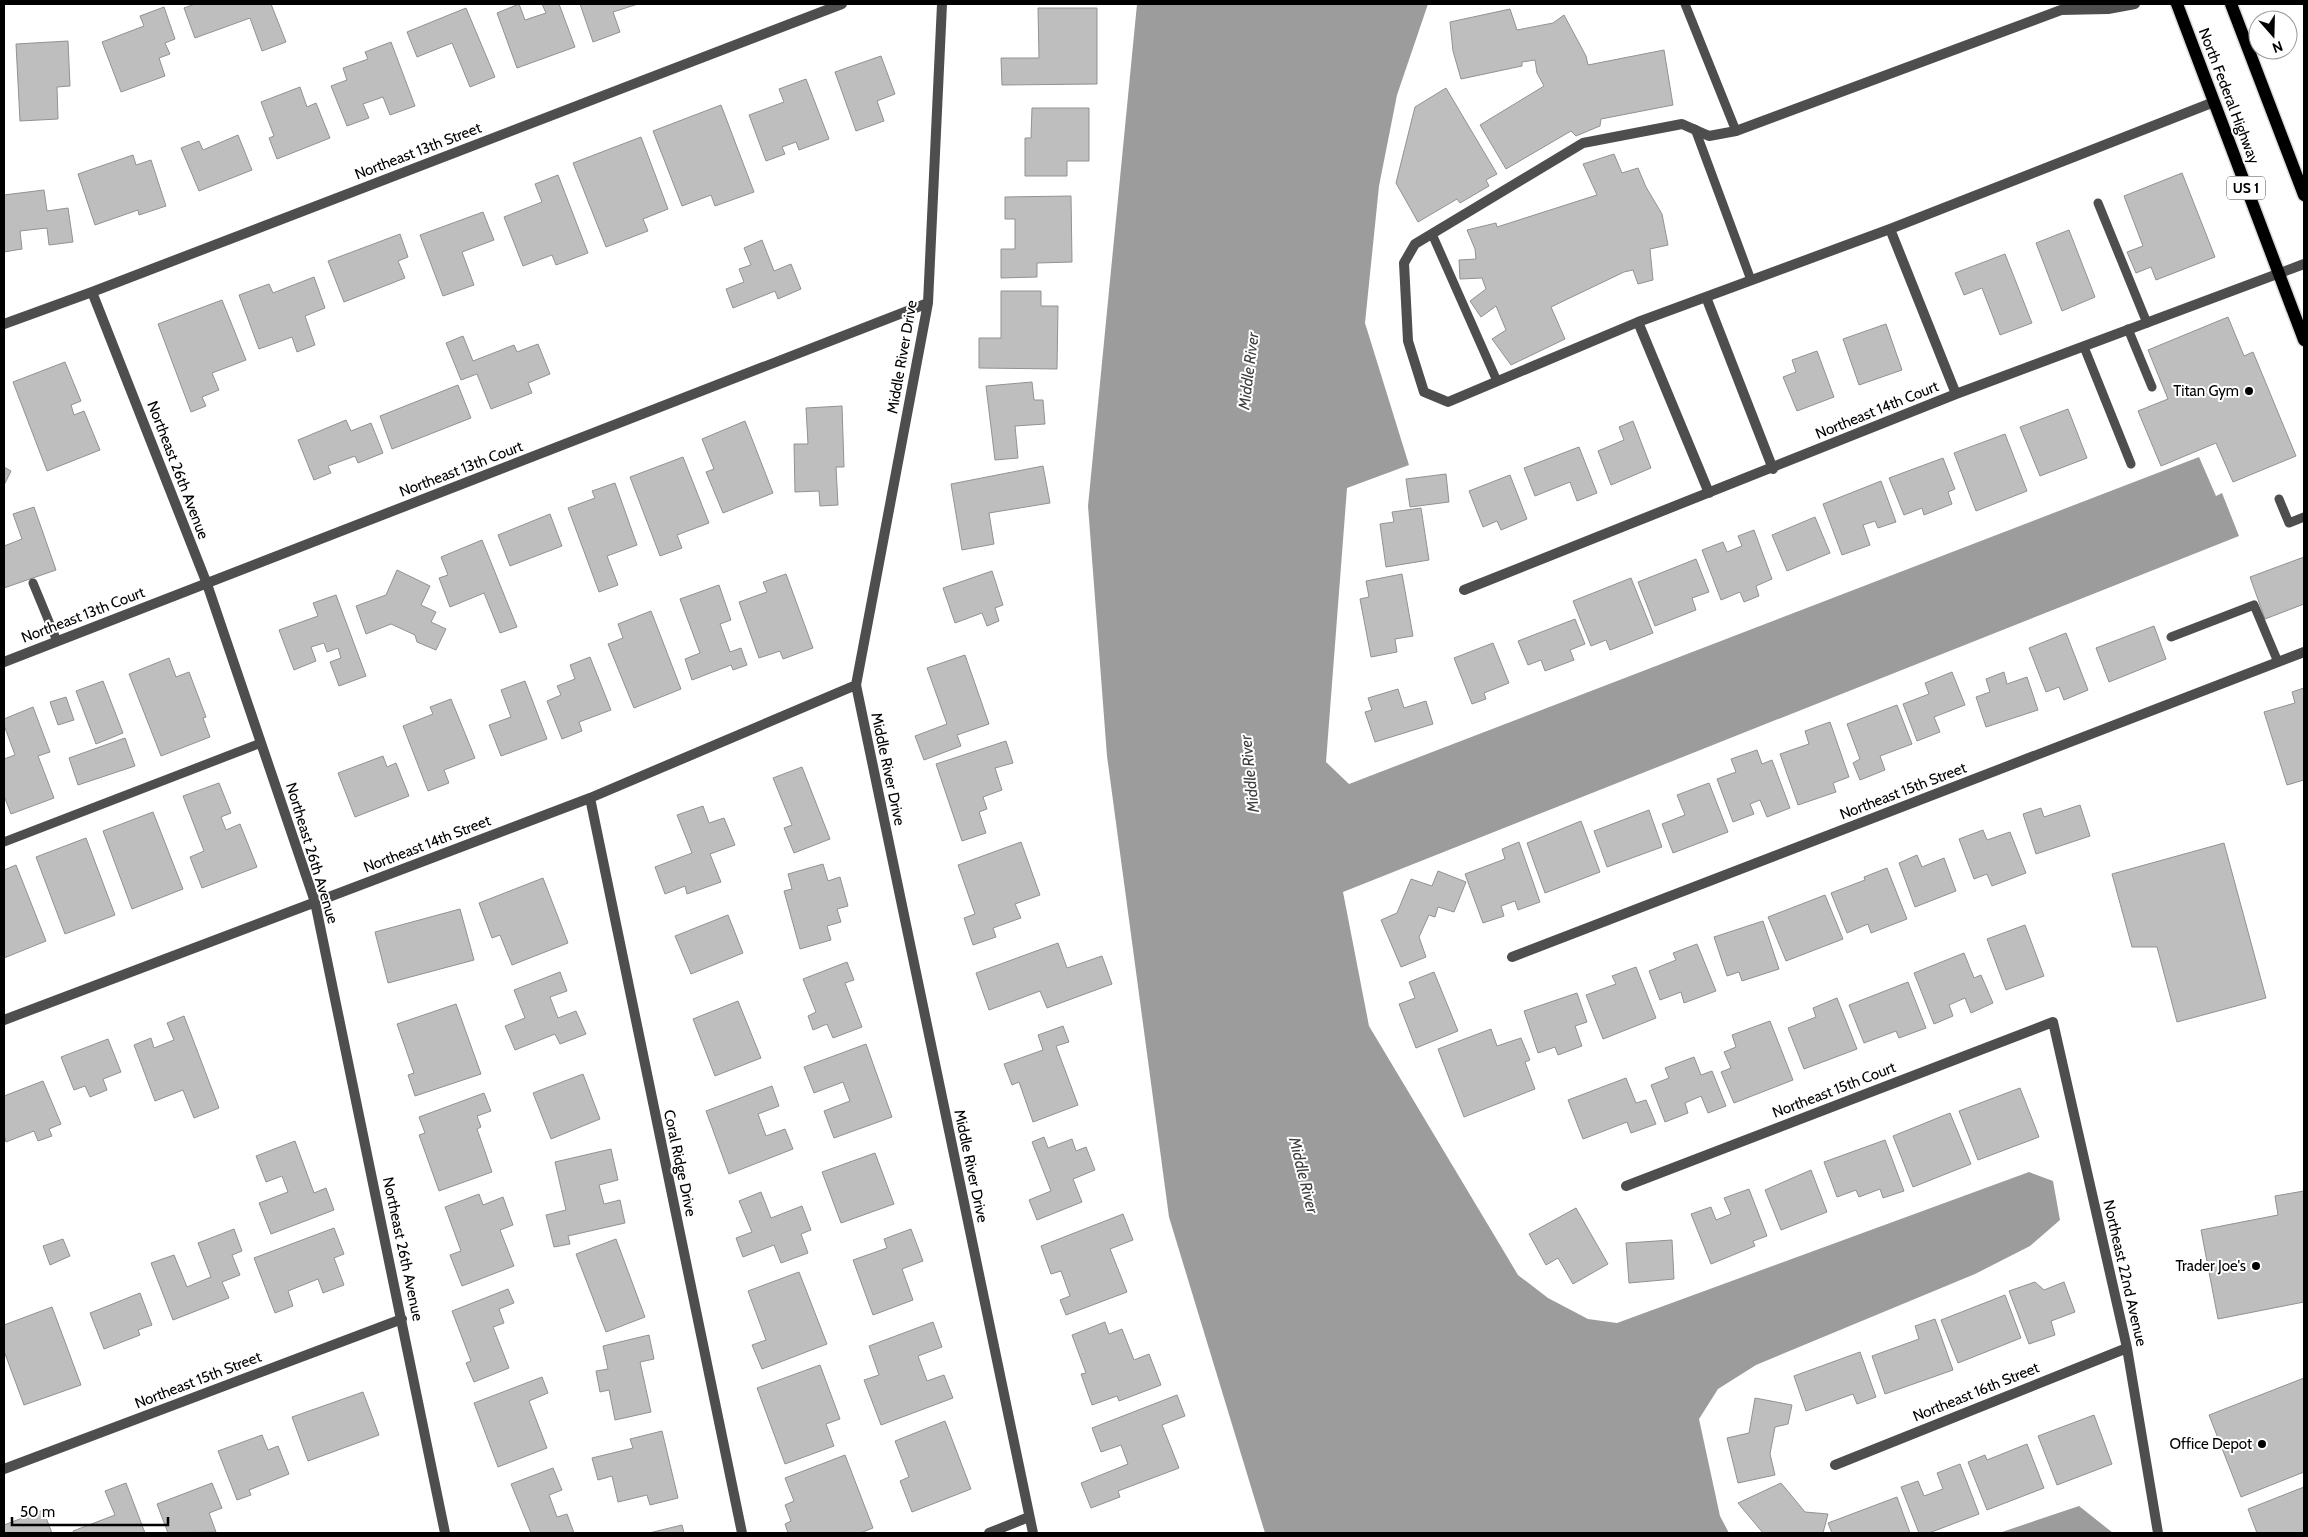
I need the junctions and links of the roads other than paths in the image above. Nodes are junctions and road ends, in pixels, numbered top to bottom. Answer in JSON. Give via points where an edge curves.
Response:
{"nodes":[{"id":1,"x":842,"y":4,"type":"edge"},
{"id":2,"x":942,"y":4,"type":"edge"},
{"id":3,"x":1685,"y":4,"type":"edge"},
{"id":4,"x":2135,"y":4,"type":"edge"},
{"id":5,"x":2177,"y":4,"type":"edge"},
{"id":6,"x":2231,"y":4,"type":"edge"},
{"id":7,"x":2214,"y":102,"type":"junction"},
{"id":8,"x":1694,"y":130,"type":"junction"},
{"id":9,"x":1736,"y":132,"type":"junction"},
{"id":10,"x":2304,"y":195,"type":"edge"},
{"id":11,"x":2098,"y":203,"type":"dead end"},
{"id":12,"x":1890,"y":229,"type":"junction"},
{"id":13,"x":1432,"y":234,"type":"junction"},
{"id":14,"x":2304,"y":264,"type":"edge"},
{"id":15,"x":2279,"y":273,"type":"junction"},
{"id":16,"x":1752,"y":280,"type":"junction"},
{"id":17,"x":92,"y":292,"type":"junction"},
{"id":18,"x":1706,"y":297,"type":"junction"},
{"id":19,"x":928,"y":303,"type":"junction"},
{"id":20,"x":1638,"y":322,"type":"junction"},
{"id":21,"x":2147,"y":323,"type":"junction"},
{"id":22,"x":4,"y":324,"type":"edge"},
{"id":23,"x":2128,"y":330,"type":"junction"},
{"id":24,"x":2304,"y":340,"type":"edge"},
{"id":25,"x":2084,"y":346,"type":"junction"},
{"id":26,"x":1497,"y":381,"type":"junction"},
{"id":27,"x":2152,"y":387,"type":"dead end"},
{"id":28,"x":1956,"y":394,"type":"junction"},
{"id":29,"x":2131,"y":464,"type":"dead end"},
{"id":30,"x":1773,"y":469,"type":"junction"},
{"id":31,"x":1709,"y":493,"type":"junction"},
{"id":32,"x":2279,"y":498,"type":"dead end"},
{"id":33,"x":2304,"y":517,"type":"edge"},
{"id":34,"x":33,"y":583,"type":"dead end"},
{"id":35,"x":207,"y":584,"type":"junction"},
{"id":36,"x":1464,"y":590,"type":"dead end"},
{"id":37,"x":2171,"y":637,"type":"dead end"},
{"id":38,"x":57,"y":641,"type":"junction"},
{"id":39,"x":2304,"y":652,"type":"edge"},
{"id":40,"x":4,"y":662,"type":"edge"},
{"id":41,"x":2278,"y":662,"type":"junction"},
{"id":42,"x":856,"y":686,"type":"junction"},
{"id":43,"x":260,"y":743,"type":"junction"},
{"id":44,"x":590,"y":798,"type":"junction"},
{"id":45,"x":4,"y":842,"type":"edge"},
{"id":46,"x":314,"y":902,"type":"junction"},
{"id":47,"x":1512,"y":957,"type":"dead end"},
{"id":48,"x":4,"y":1020,"type":"edge"},
{"id":49,"x":2053,"y":1022,"type":"joint"},
{"id":50,"x":1626,"y":1186,"type":"dead end"},
{"id":51,"x":402,"y":1319,"type":"junction"},
{"id":52,"x":2127,"y":1348,"type":"junction"},
{"id":53,"x":1835,"y":1465,"type":"dead end"},
{"id":54,"x":4,"y":1469,"type":"edge"},
{"id":55,"x":1029,"y":1517,"type":"junction"},
{"id":56,"x":445,"y":1533,"type":"edge"},
{"id":57,"x":742,"y":1533,"type":"edge"},
{"id":58,"x":989,"y":1533,"type":"edge"},
{"id":59,"x":1033,"y":1533,"type":"edge"},
{"id":60,"x":2158,"y":1533,"type":"edge"}],
"edges":[{"from":1,"to":17,"type":"street","name":"Northeast 13th Street"},
{"from":2,"to":19,"type":"street","name":"Middle River Drive"},
{"from":3,"to":9,"type":"lane"},
{"from":4,"to":9,"type":"street","via":[[2061,10]]},
{"from":5,"to":7,"type":"main road","name":"North Federal Highway","number":"US 1"},
{"from":6,"to":10,"type":"main road"},
{"from":7,"to":12,"type":"street"},
{"from":7,"to":15,"type":"main road","name":"North Federal Highway","number":"US 1"},
{"from":8,"to":9,"type":"street","via":[[1709,136]]},
{"from":8,"to":13,"type":"street","via":[[1682,124],[1583,143]]},
{"from":8,"to":16,"type":"lane"},
{"from":11,"to":21,"type":"lane"},
{"from":12,"to":16,"type":"street"},
{"from":12,"to":28,"type":"street"},
{"from":13,"to":26,"type":"lane"},
{"from":13,"to":26,"type":"street","via":[[1415,244],[1404,263],[1408,341],[1424,392],[1448,402]]},
{"from":14,"to":15,"type":"street","name":"Northeast 14th Court"},
{"from":15,"to":21,"type":"street","name":"Northeast 14th Court"},
{"from":15,"to":24,"type":"main road","name":"North Federal Highway","number":"US 1"},
{"from":16,"to":18,"type":"street"},
{"from":17,"to":22,"type":"street","name":"Northeast 13th Street"},
{"from":17,"to":35,"type":"street","name":"Northeast 26th Avenue"},
{"from":18,"to":20,"type":"street"},
{"from":18,"to":30,"type":"street"},
{"from":19,"to":35,"type":"street","name":"Northeast 13th Court"},
{"from":19,"to":42,"type":"street","name":"Middle River Drive"},
{"from":20,"to":26,"type":"street"},
{"from":20,"to":31,"type":"street"},
{"from":21,"to":23,"type":"street","name":"Northeast 14th Court"},
{"from":23,"to":25,"type":"street","name":"Northeast 14th Court"},
{"from":23,"to":27,"type":"lane"},
{"from":25,"to":28,"type":"street","name":"Northeast 14th Court"},
{"from":25,"to":29,"type":"lane"},
{"from":28,"to":30,"type":"street","name":"Northeast 14th Court"},
{"from":30,"to":31,"type":"street","name":"Northeast 14th Court"},
{"from":31,"to":36,"type":"street","name":"Northeast 14th Court"},
{"from":32,"to":33,"type":"lane","via":[[2289,522]]},
{"from":34,"to":38,"type":"lane"},
{"from":35,"to":38,"type":"street","name":"Northeast 13th Court"},
{"from":35,"to":43,"type":"street","name":"Northeast 26th Avenue"},
{"from":37,"to":41,"type":"lane","via":[[2254,606]]},
{"from":38,"to":40,"type":"street","name":"Northeast 13th Court"},
{"from":39,"to":41,"type":"street","name":"Northeast 15th Street"},
{"from":41,"to":47,"type":"street","name":"Northeast 15th Street"},
{"from":42,"to":44,"type":"street","name":"Northeast 14th Street"},
{"from":42,"to":55,"type":"street","name":"Middle River Drive"},
{"from":43,"to":45,"type":"lane"},
{"from":43,"to":46,"type":"street","name":"Northeast 26th Avenue"},
{"from":44,"to":46,"type":"street","name":"Northeast 14th Street"},
{"from":44,"to":57,"type":"street","name":"Coral Ridge Drive"},
{"from":46,"to":48,"type":"street","name":"Northeast 14th Street"},
{"from":46,"to":51,"type":"street","name":"Northeast 26th Avenue"},
{"from":49,"to":50,"type":"street","name":"Northeast 15th Court"},
{"from":49,"to":52,"type":"street","name":"Northeast 22nd Avenue"},
{"from":51,"to":54,"type":"street","name":"Northeast 15th Street"},
{"from":51,"to":56,"type":"street","name":"Northeast 26th Avenue"},
{"from":52,"to":53,"type":"street","name":"Northeast 16th Street"},
{"from":52,"to":60,"type":"street","name":"Northeast 22nd Avenue"},
{"from":55,"to":58,"type":"street"},
{"from":55,"to":59,"type":"street","name":"Middle River Drive"}]}
